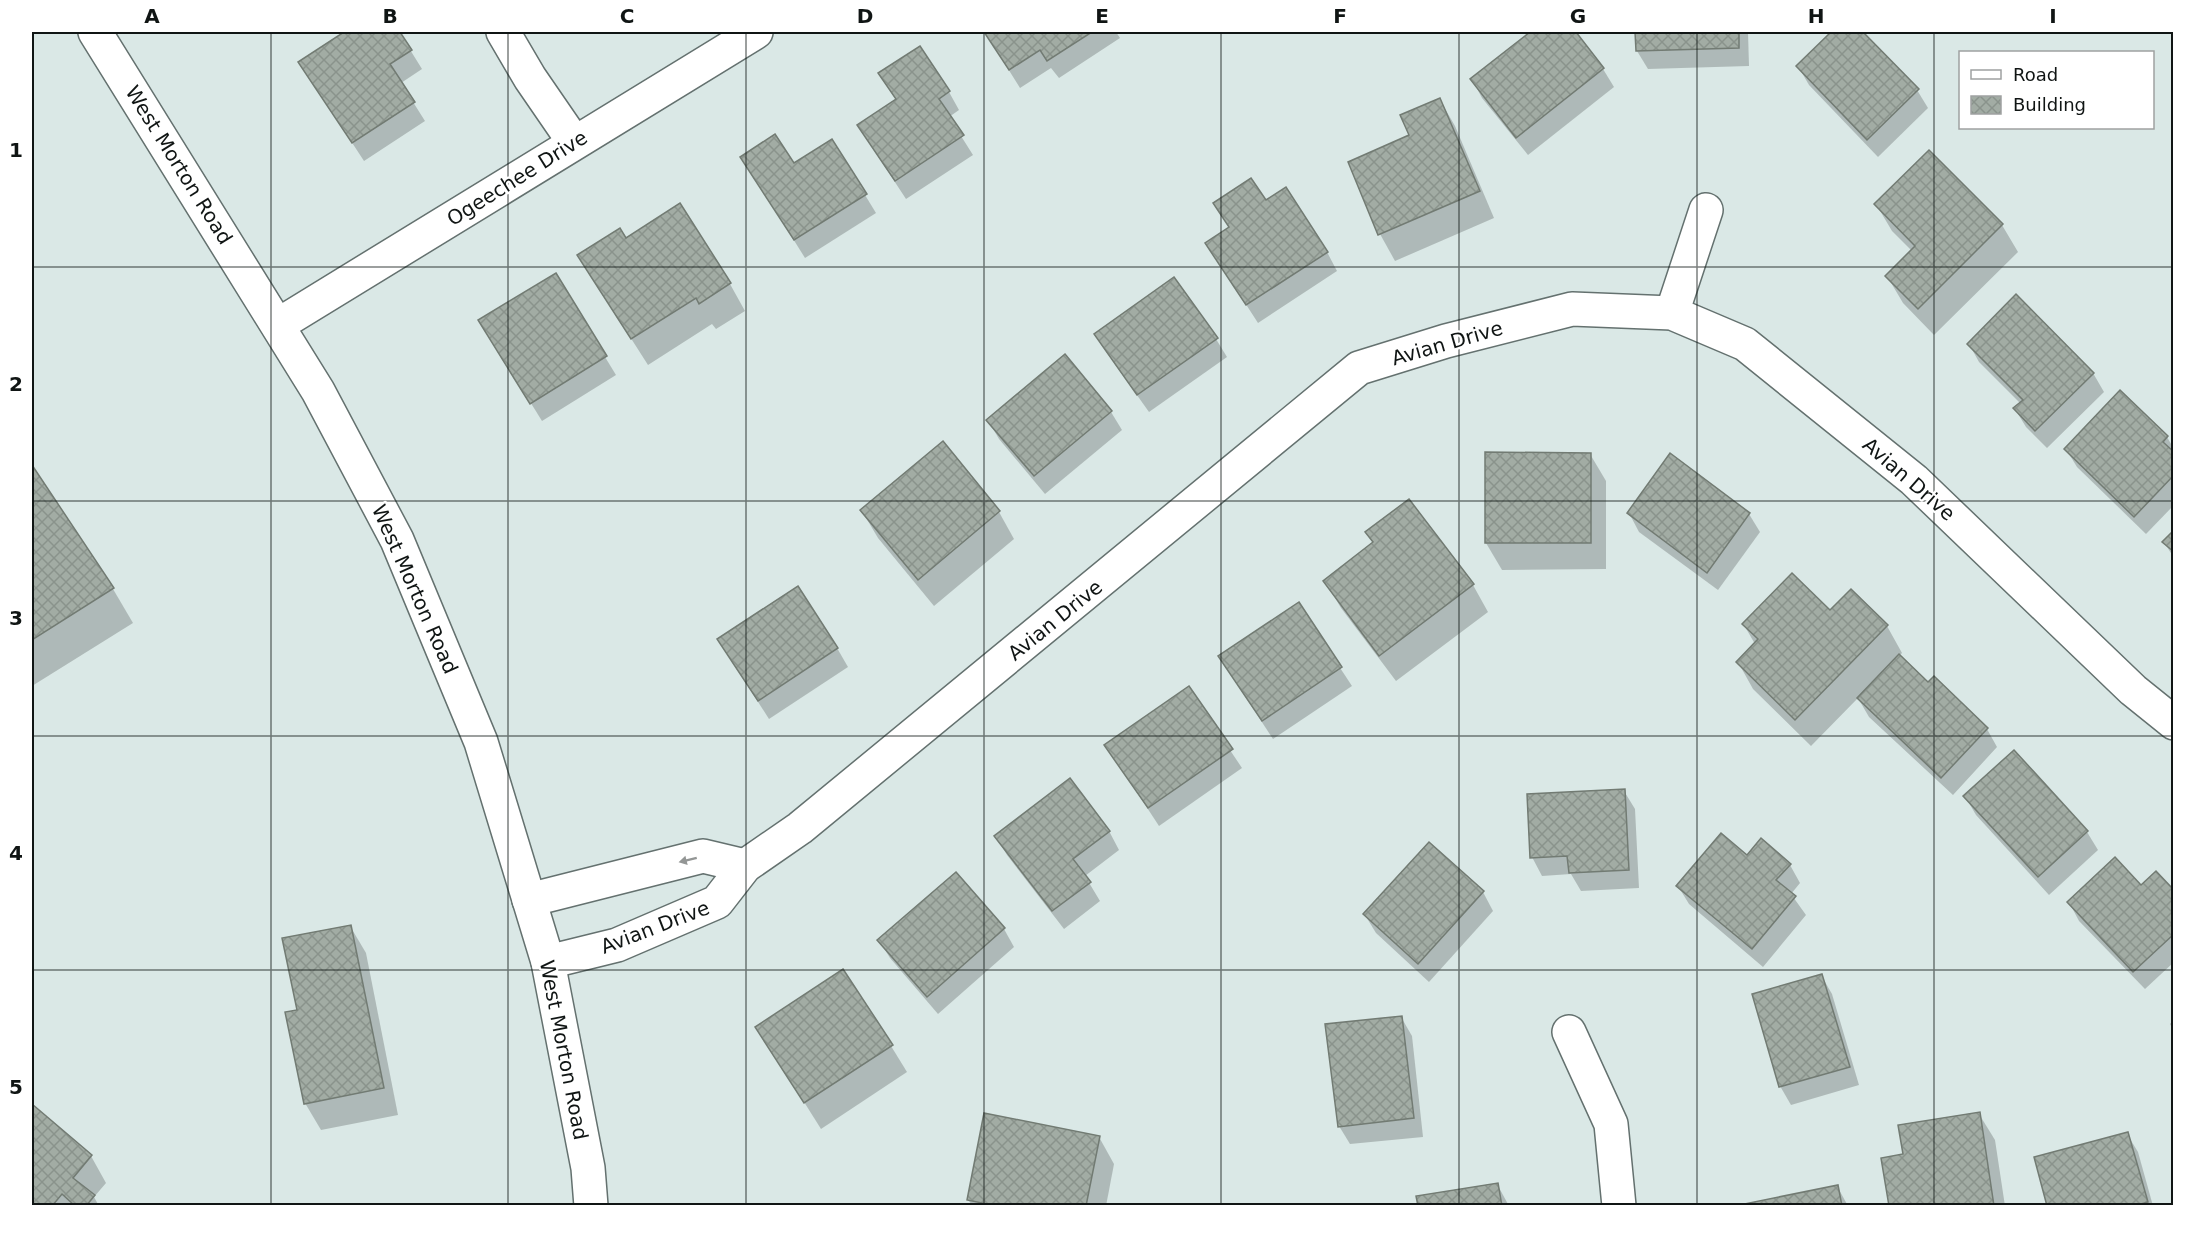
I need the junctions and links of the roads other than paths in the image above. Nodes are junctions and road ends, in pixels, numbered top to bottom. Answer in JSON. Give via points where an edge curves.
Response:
{"nodes":[{"id":1,"x":95,"y":32,"type":"edge"},
{"id":2,"x":503,"y":32,"type":"edge"},
{"id":3,"x":756,"y":32,"type":"edge"},
{"id":4,"x":574,"y":142,"type":"junction"},
{"id":5,"x":1706,"y":210,"type":"dead end"},
{"id":6,"x":1672,"y":313,"type":"junction"},
{"id":7,"x":278,"y":325,"type":"junction"},
{"id":8,"x":2174,"y":723,"type":"edge"},
{"id":9,"x":745,"y":866,"type":"junction"},
{"id":10,"x":529,"y":900,"type":"junction"},
{"id":11,"x":548,"y":962,"type":"junction"},
{"id":12,"x":1569,"y":1032,"type":"dead end"},
{"id":13,"x":591,"y":1206,"type":"edge"},
{"id":14,"x":1619,"y":1206,"type":"edge"}],
"edges":[{"from":1,"to":7,"type":"street","name":"West Morton Road"},
{"from":2,"to":4,"type":"street"},
{"from":3,"to":4,"type":"street","name":"Ogeechee Drive"},
{"from":4,"to":7,"type":"street","name":"Ogeechee Drive"},
{"from":5,"to":6,"type":"street"},
{"from":6,"to":8,"type":"street","name":"Avian Drive","via":[[1745,344],[1914,480],[2133,690]]},
{"from":6,"to":9,"type":"street","name":"Avian Drive","via":[[1572,309],[1359,368],[800,828]]},
{"from":7,"to":10,"type":"street","name":"West Morton Road","via":[[397,540],[481,742]]},
{"from":9,"to":10,"type":"street","one_way":true,"via":[[704,856]]},
{"from":9,"to":11,"type":"street","name":"Avian Drive","via":[[717,902],[617,945]]},
{"from":10,"to":11,"type":"street","name":"West Morton Road"},
{"from":11,"to":13,"type":"street","name":"West Morton Road","via":[[588,1168]]},
{"from":12,"to":14,"type":"street","via":[[1611,1124]]}]}
